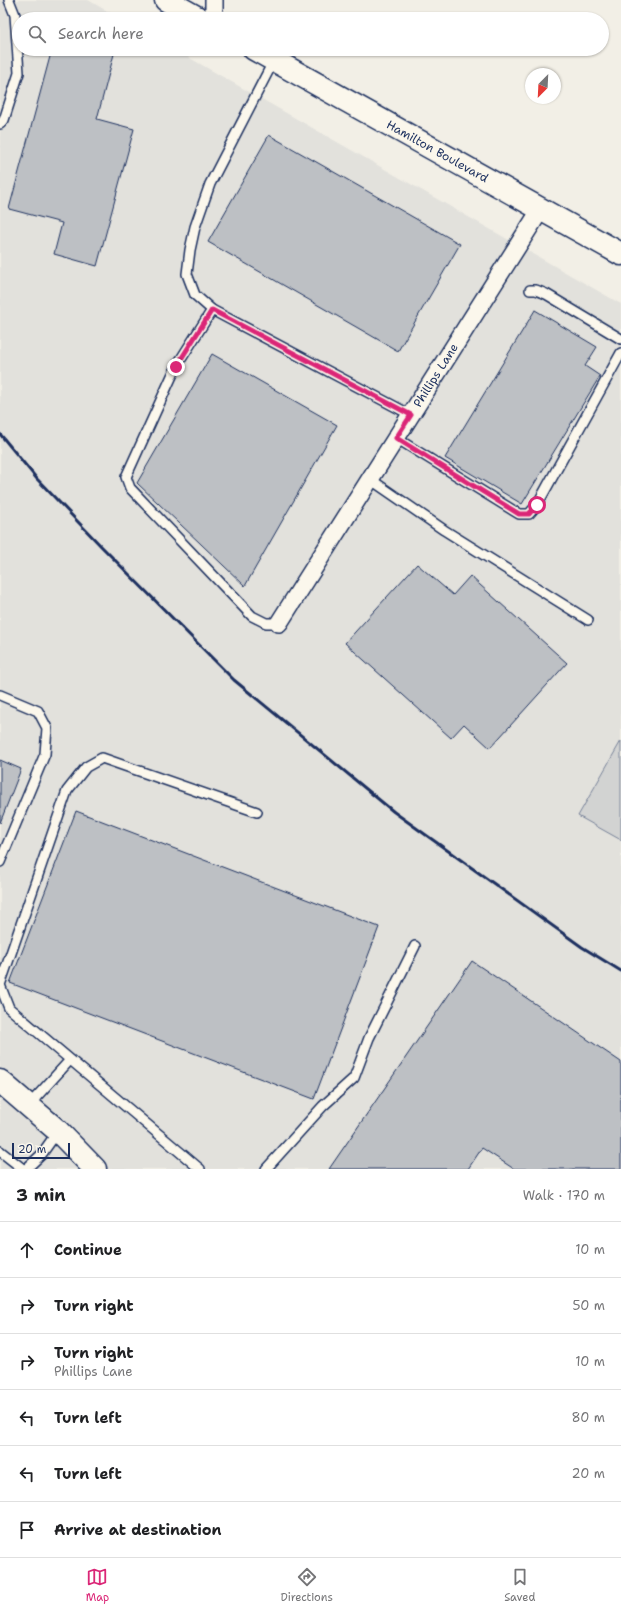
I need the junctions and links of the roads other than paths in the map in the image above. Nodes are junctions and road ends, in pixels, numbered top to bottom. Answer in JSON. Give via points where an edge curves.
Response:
{"nodes":[{"id":1,"x":9,"y":0,"type":"edge"},
{"id":2,"x":166,"y":0,"type":"edge"},
{"id":3,"x":214,"y":0,"type":"edge"},
{"id":4,"x":14,"y":12,"type":"edge"},
{"id":5,"x":187,"y":12,"type":"edge"},
{"id":6,"x":214,"y":12,"type":"edge"},
{"id":7,"x":18,"y":56,"type":"edge"},
{"id":8,"x":267,"y":56,"type":"edge"},
{"id":9,"x":274,"y":60,"type":"junction"},
{"id":10,"x":0,"y":124,"type":"edge"},
{"id":11,"x":541,"y":209,"type":"junction"},
{"id":12,"x":621,"y":254,"type":"edge"},
{"id":13,"x":530,"y":290,"type":"dead end"},
{"id":14,"x":212,"y":310,"type":"junction"},
{"id":15,"x":621,"y":339,"type":"edge"},
{"id":16,"x":621,"y":353,"type":"edge"},
{"id":17,"x":411,"y":415,"type":"junction"},
{"id":18,"x":396,"y":438,"type":"junction"},
{"id":19,"x":370,"y":479,"type":"junction"},
{"id":20,"x":588,"y":620,"type":"dead end"},
{"id":21,"x":279,"y":623,"type":"joint"},
{"id":22,"x":0,"y":695,"type":"edge"},
{"id":23,"x":257,"y":812,"type":"dead end"},
{"id":24,"x":0,"y":862,"type":"edge"},
{"id":25,"x":415,"y":946,"type":"dead end"},
{"id":26,"x":70,"y":1060,"type":"junction"},
{"id":27,"x":0,"y":1081,"type":"edge"},
{"id":28,"x":29,"y":1105,"type":"junction"},
{"id":29,"x":58,"y":1131,"type":"junction"},
{"id":30,"x":0,"y":1151,"type":"edge"},
{"id":31,"x":24,"y":1169,"type":"edge"},
{"id":32,"x":95,"y":1169,"type":"edge"},
{"id":33,"x":200,"y":1169,"type":"edge"},
{"id":34,"x":266,"y":1169,"type":"edge"}],
"edges":[{"from":1,"to":4,"type":"lane"},
{"from":2,"to":5,"type":"street"},
{"from":3,"to":6,"type":"street"},
{"from":7,"to":10,"type":"lane","via":[[19,73],[4,120]]},
{"from":8,"to":9,"type":"street","name":"Hamilton Boulevard"},
{"from":9,"to":11,"type":"street","name":"Hamilton Boulevard"},
{"from":9,"to":14,"type":"lane","via":[[210,184],[190,250],[187,274],[195,295]]},
{"from":11,"to":12,"type":"street","name":"Hamilton Boulevard"},
{"from":11,"to":17,"type":"street","name":"Phillips Lane"},
{"from":13,"to":15,"type":"lane","via":[[546,294]]},
{"from":14,"to":17,"type":"lane"},
{"from":14,"to":21,"type":"lane","via":[[176,367],[126,477],[130,488],[252,616],[266,623]]},
{"from":16,"to":18,"type":"lane","via":[[537,505],[529,514],[519,514]]},
{"from":17,"to":18,"type":"street","name":"Phillips Lane"},
{"from":18,"to":19,"type":"street","name":"Phillips Lane"},
{"from":19,"to":20,"type":"lane","via":[[444,530]]},
{"from":19,"to":21,"type":"street","name":"Phillips Lane"},
{"from":22,"to":24,"type":"lane","via":[[38,711],[47,728],[45,754]]},
{"from":23,"to":26,"type":"lane","via":[[102,758],[86,767],[67,791],[0,985],[10,1008]]},
{"from":25,"to":34,"type":"lane","via":[[369,1038],[354,1078],[323,1106]]},
{"from":26,"to":28,"type":"lane"},
{"from":26,"to":33,"type":"lane"},
{"from":27,"to":28,"type":"street"},
{"from":28,"to":29,"type":"street"},
{"from":29,"to":31,"type":"lane","via":[[41,1155]]},
{"from":29,"to":32,"type":"street"},
{"from":30,"to":31,"type":"lane"}]}
